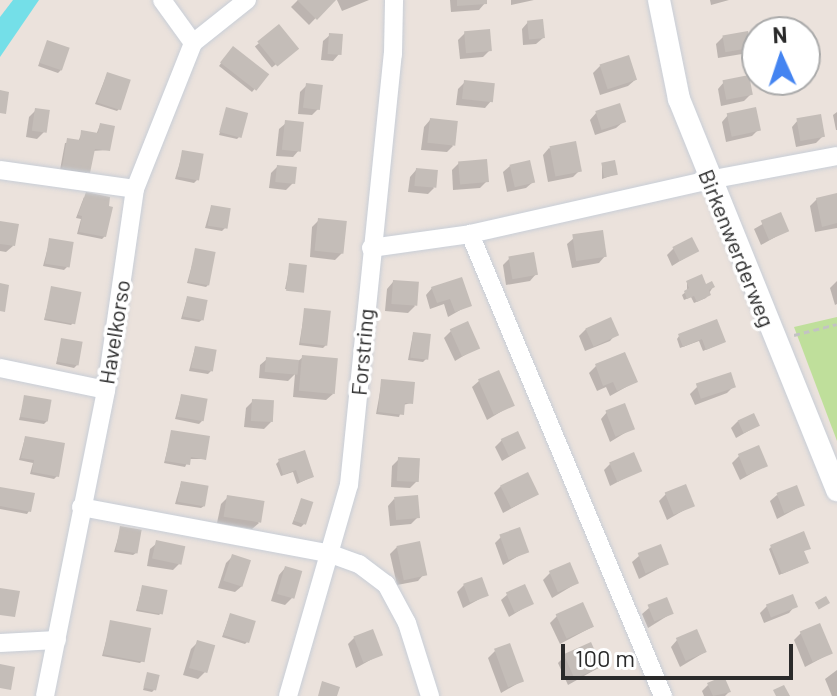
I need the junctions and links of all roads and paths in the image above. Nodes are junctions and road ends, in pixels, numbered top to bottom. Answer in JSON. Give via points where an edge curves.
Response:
{"nodes":[{"id":1,"x":162,"y":0,"type":"edge"},
{"id":2,"x":247,"y":0,"type":"edge"},
{"id":3,"x":394,"y":0,"type":"edge"},
{"id":4,"x":659,"y":0,"type":"edge"},
{"id":5,"x":193,"y":43,"type":"junction"},
{"id":6,"x":837,"y":156,"type":"edge"},
{"id":7,"x":0,"y":170,"type":"edge"},
{"id":8,"x":709,"y":180,"type":"junction"},
{"id":9,"x":135,"y":189,"type":"junction"},
{"id":10,"x":470,"y":234,"type":"junction"},
{"id":11,"x":371,"y":248,"type":"junction"},
{"id":12,"x":837,"y":324,"type":"edge"},
{"id":13,"x":774,"y":340,"type":"junction"},
{"id":14,"x":0,"y":368,"type":"edge"},
{"id":15,"x":106,"y":390,"type":"junction"},
{"id":16,"x":837,"y":490,"type":"edge"},
{"id":17,"x":81,"y":507,"type":"junction"},
{"id":18,"x":331,"y":554,"type":"junction"},
{"id":19,"x":57,"y":640,"type":"junction"},
{"id":20,"x":0,"y":643,"type":"edge"},
{"id":21,"x":45,"y":696,"type":"edge"},
{"id":22,"x":288,"y":696,"type":"edge"},
{"id":23,"x":430,"y":696,"type":"edge"},
{"id":24,"x":663,"y":696,"type":"edge"}],
"edges":[{"from":1,"to":5,"type":"street"},
{"from":2,"to":5,"type":"street","name":"Havelkorso"},
{"from":3,"to":11,"type":"street","name":"Forstring"},
{"from":4,"to":8,"type":"street","name":"Birkenwerderweg","via":[[679,99]]},
{"from":5,"to":9,"type":"street","name":"Havelkorso"},
{"from":6,"to":8,"type":"street"},
{"from":7,"to":9,"type":"street"},
{"from":8,"to":10,"type":"street"},
{"from":8,"to":13,"type":"street","name":"Birkenwerderweg"},
{"from":9,"to":15,"type":"street","name":"Havelkorso"},
{"from":10,"to":11,"type":"street"},
{"from":10,"to":24,"type":"street"},
{"from":11,"to":18,"type":"street","name":"Forstring","via":[[349,485]]},
{"from":12,"to":13,"type":"path"},
{"from":13,"to":16,"type":"street","name":"Birkenwerderweg"},
{"from":14,"to":15,"type":"street"},
{"from":15,"to":17,"type":"street","name":"Havelkorso"},
{"from":17,"to":18,"type":"street"},
{"from":17,"to":19,"type":"street","name":"Havelkorso"},
{"from":18,"to":22,"type":"street","name":"Forstring"},
{"from":18,"to":23,"type":"street","via":[[359,564],[386,584],[407,623]]},
{"from":19,"to":20,"type":"street"},
{"from":19,"to":21,"type":"street","name":"Havelkorso"}]}
